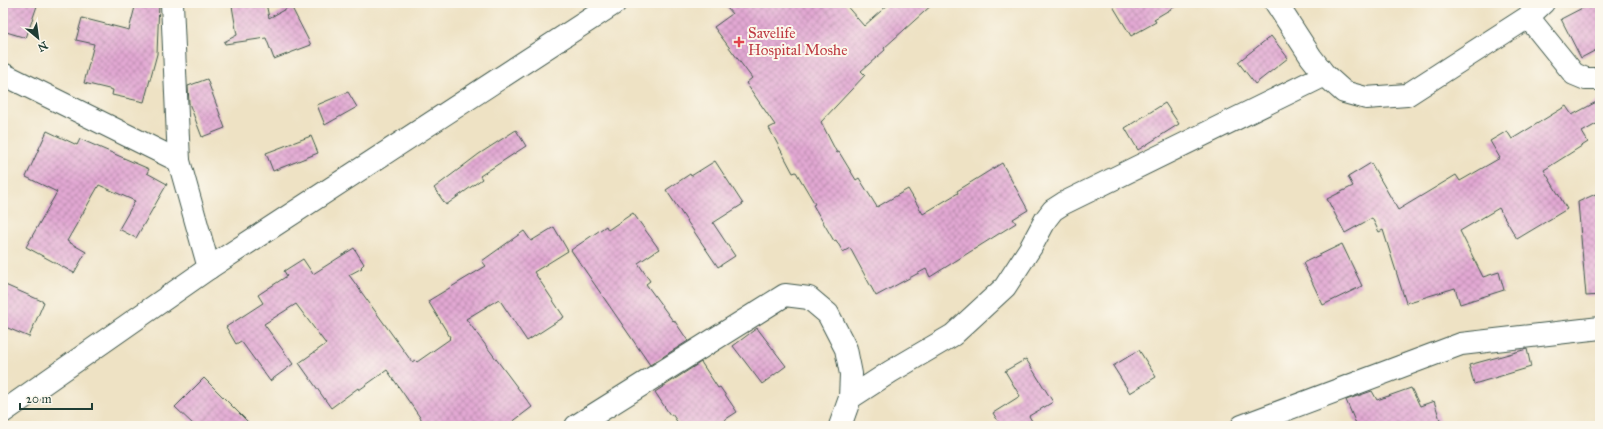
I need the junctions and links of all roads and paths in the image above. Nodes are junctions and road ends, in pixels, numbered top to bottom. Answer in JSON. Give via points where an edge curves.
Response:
{"nodes":[{"id":1,"x":172,"y":3,"type":"edge"},
{"id":2,"x":615,"y":3,"type":"edge"},
{"id":3,"x":1276,"y":3,"type":"edge"},
{"id":4,"x":1536,"y":10,"type":"edge"},
{"id":5,"x":3,"y":74,"type":"edge"},
{"id":6,"x":1325,"y":75,"type":"junction"},
{"id":7,"x":1600,"y":80,"type":"edge"},
{"id":8,"x":178,"y":161,"type":"junction"},
{"id":9,"x":209,"y":268,"type":"junction"},
{"id":10,"x":1600,"y":328,"type":"edge"},
{"id":11,"x":850,"y":398,"type":"junction"},
{"id":12,"x":3,"y":412,"type":"edge"},
{"id":13,"x":576,"y":426,"type":"edge"},
{"id":14,"x":840,"y":426,"type":"edge"},
{"id":15,"x":1242,"y":426,"type":"edge"}],
"edges":[{"from":1,"to":8,"type":"street"},
{"from":2,"to":9,"type":"street"},
{"from":3,"to":6,"type":"street"},
{"from":4,"to":6,"type":"street","via":[[1407,95],[1366,98],[1344,92]]},
{"from":4,"to":7,"type":"street","via":[[1574,74],[1586,79]]},
{"from":5,"to":8,"type":"street"},
{"from":6,"to":11,"type":"street","via":[[1064,203],[1046,219],[1005,287],[964,325]]},
{"from":8,"to":9,"type":"street"},
{"from":9,"to":12,"type":"street"},
{"from":10,"to":15,"type":"street","via":[[1460,344]]},
{"from":11,"to":13,"type":"street","via":[[851,374],[846,349],[828,314],[809,298],[785,295]]},
{"from":11,"to":14,"type":"street"}]}
